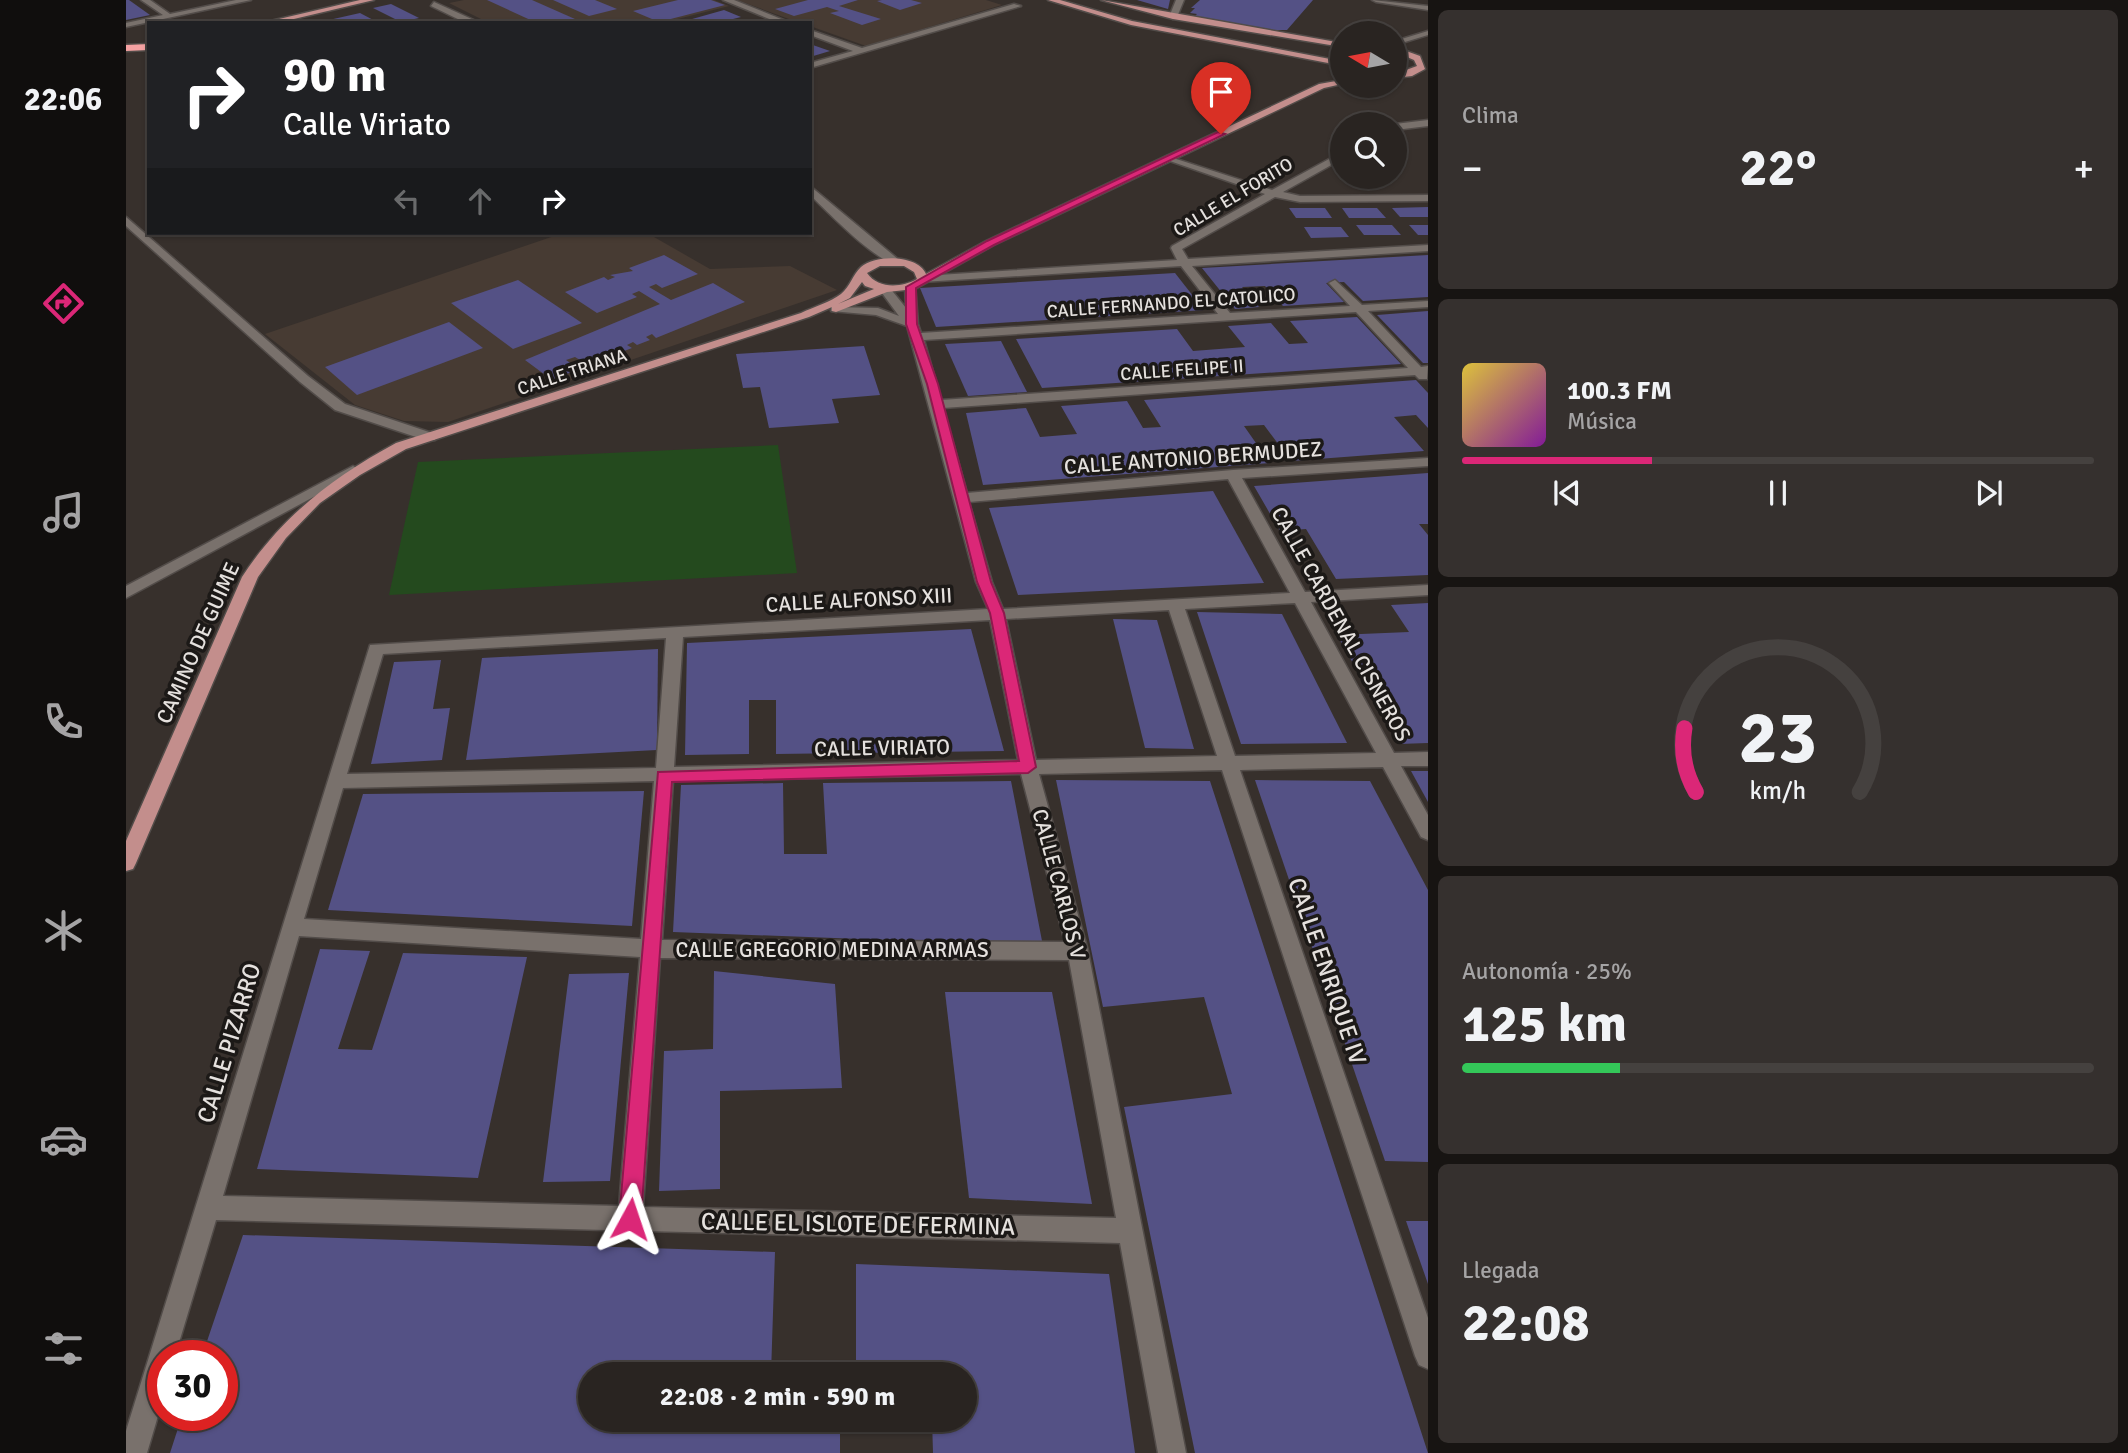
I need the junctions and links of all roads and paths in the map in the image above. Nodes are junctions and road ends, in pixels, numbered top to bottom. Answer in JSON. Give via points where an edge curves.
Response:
{"nodes":[{"id":1,"x":145,"y":0,"type":"edge"},
{"id":2,"x":247,"y":0,"type":"edge"},
{"id":3,"x":370,"y":0,"type":"edge"},
{"id":4,"x":443,"y":0,"type":"edge"},
{"id":5,"x":727,"y":0,"type":"edge"},
{"id":6,"x":998,"y":0,"type":"edge"},
{"id":7,"x":1052,"y":0,"type":"edge"},
{"id":8,"x":1105,"y":0,"type":"edge"},
{"id":9,"x":1180,"y":0,"type":"edge"},
{"id":10,"x":1376,"y":0,"type":"edge"},
{"id":11,"x":1428,"y":8,"type":"edge"},
{"id":12,"x":169,"y":16,"type":"junction"},
{"id":13,"x":1173,"y":17,"type":"junction"},
{"id":14,"x":275,"y":21,"type":"edge"},
{"id":15,"x":469,"y":21,"type":"edge"},
{"id":16,"x":782,"y":21,"type":"edge"},
{"id":17,"x":126,"y":25,"type":"edge"},
{"id":18,"x":812,"y":33,"type":"edge"},
{"id":19,"x":1428,"y":36,"type":"edge"},
{"id":20,"x":1407,"y":40,"type":"edge"},
{"id":21,"x":1330,"y":44,"type":"edge"},
{"id":22,"x":147,"y":47,"type":"edge"},
{"id":23,"x":126,"y":50,"type":"edge"},
{"id":24,"x":1330,"y":50,"type":"edge"},
{"id":25,"x":861,"y":51,"type":"junction"},
{"id":26,"x":1407,"y":54,"type":"edge"},
{"id":27,"x":1415,"y":57,"type":"junction"},
{"id":28,"x":1428,"y":60,"type":"edge"},
{"id":29,"x":1330,"y":61,"type":"joint"},
{"id":30,"x":812,"y":65,"type":"edge"},
{"id":31,"x":1407,"y":73,"type":"edge"},
{"id":32,"x":1407,"y":77,"type":"edge"},
{"id":33,"x":1330,"y":78,"type":"edge"},
{"id":34,"x":1428,"y":78,"type":"edge"},
{"id":35,"x":1330,"y":84,"type":"edge"},
{"id":36,"x":1322,"y":86,"type":"junction"},
{"id":37,"x":1428,"y":123,"type":"edge"},
{"id":38,"x":1407,"y":126,"type":"edge"},
{"id":39,"x":1170,"y":158,"type":"junction"},
{"id":40,"x":1330,"y":161,"type":"edge"},
{"id":41,"x":812,"y":191,"type":"edge"},
{"id":42,"x":1271,"y":193,"type":"junction"},
{"id":43,"x":1428,"y":198,"type":"edge"},
{"id":44,"x":126,"y":220,"type":"edge"},
{"id":45,"x":862,"y":237,"type":"junction"},
{"id":46,"x":990,"y":243,"type":"junction"},
{"id":47,"x":1428,"y":248,"type":"edge"},
{"id":48,"x":900,"y":263,"type":"junction"},
{"id":49,"x":1184,"y":263,"type":"junction"},
{"id":50,"x":864,"y":272,"type":"junction"},
{"id":51,"x":922,"y":279,"type":"junction"},
{"id":52,"x":1335,"y":283,"type":"dead end"},
{"id":53,"x":911,"y":287,"type":"junction"},
{"id":54,"x":885,"y":289,"type":"junction"},
{"id":55,"x":1428,"y":304,"type":"edge"},
{"id":56,"x":835,"y":309,"type":"junction"},
{"id":57,"x":1359,"y":309,"type":"junction"},
{"id":58,"x":805,"y":315,"type":"junction"},
{"id":59,"x":1226,"y":316,"type":"junction"},
{"id":60,"x":914,"y":331,"type":"junction"},
{"id":61,"x":1423,"y":371,"type":"edge"},
{"id":62,"x":1428,"y":381,"type":"edge"},
{"id":63,"x":938,"y":404,"type":"junction"},
{"id":64,"x":430,"y":437,"type":"junction"},
{"id":65,"x":1428,"y":462,"type":"edge"},
{"id":66,"x":353,"y":470,"type":"junction"},
{"id":67,"x":1233,"y":474,"type":"junction"},
{"id":68,"x":961,"y":498,"type":"junction"},
{"id":69,"x":1428,"y":590,"type":"edge"},
{"id":70,"x":126,"y":593,"type":"edge"},
{"id":71,"x":1300,"y":597,"type":"junction"},
{"id":72,"x":1175,"y":604,"type":"junction"},
{"id":73,"x":997,"y":613,"type":"junction"},
{"id":74,"x":675,"y":632,"type":"junction"},
{"id":75,"x":376,"y":649,"type":"joint"},
{"id":76,"x":1389,"y":759,"type":"junction"},
{"id":77,"x":1428,"y":759,"type":"edge"},
{"id":78,"x":1229,"y":763,"type":"junction"},
{"id":79,"x":1028,"y":767,"type":"junction"},
{"id":80,"x":664,"y":776,"type":"junction"},
{"id":81,"x":336,"y":781,"type":"junction"},
{"id":82,"x":1428,"y":832,"type":"edge"},
{"id":83,"x":126,"y":863,"type":"edge"},
{"id":84,"x":292,"y":927,"type":"junction"},
{"id":85,"x":652,"y":949,"type":"junction"},
{"id":86,"x":1078,"y":951,"type":"junction"},
{"id":87,"x":207,"y":1208,"type":"junction"},
{"id":88,"x":630,"y":1219,"type":"junction"},
{"id":89,"x":1130,"y":1230,"type":"junction"},
{"id":90,"x":1428,"y":1356,"type":"edge"},
{"id":91,"x":133,"y":1453,"type":"edge"},
{"id":92,"x":1172,"y":1453,"type":"edge"}],
"edges":[{"from":1,"to":12,"type":"street"},
{"from":2,"to":12,"type":"street"},
{"from":3,"to":14,"type":"main road"},
{"from":4,"to":15,"type":"street","via":[[433,4]]},
{"from":5,"to":16,"type":"street"},
{"from":6,"to":25,"type":"street","via":[[1017,6]]},
{"from":7,"to":29,"type":"main road","via":[[1132,23]]},
{"from":8,"to":13,"type":"main road"},
{"from":9,"to":13,"type":"street"},
{"from":10,"to":11,"type":"street"},
{"from":12,"to":17,"type":"street"},
{"from":13,"to":21,"type":"main road"},
{"from":18,"to":25,"type":"street"},
{"from":19,"to":20,"type":"street"},
{"from":19,"to":27,"type":"street","via":[[1416,46]]},
{"from":22,"to":23,"type":"highway"},
{"from":24,"to":29,"type":"main road","via":[[1326,56]]},
{"from":25,"to":30,"type":"street"},
{"from":26,"to":27,"type":"main road"},
{"from":27,"to":28,"type":"main road"},
{"from":27,"to":31,"type":"main road","via":[[1422,68]]},
{"from":32,"to":34,"type":"main road"},
{"from":33,"to":36,"type":"main road"},
{"from":35,"to":36,"type":"main road"},
{"from":36,"to":39,"type":"main road"},
{"from":37,"to":38,"type":"street"},
{"from":39,"to":42,"type":"street"},
{"from":39,"to":46,"type":"main road"},
{"from":40,"to":42,"type":"street","name":"CALLE EL FORITO"},
{"from":41,"to":45,"type":"street"},
{"from":42,"to":43,"type":"street","via":[[1300,199]]},
{"from":42,"to":49,"type":"street","name":"CALLE EL FORITO","via":[[1176,248]]},
{"from":44,"to":64,"type":"street","via":[[340,407]]},
{"from":45,"to":48,"type":"street"},
{"from":45,"to":50,"type":"street","via":[[873,259]]},
{"from":46,"to":48,"type":"main road","via":[[942,261]]},
{"from":46,"to":51,"type":"main road"},
{"from":47,"to":49,"type":"street"},
{"from":48,"to":50,"type":"main road","via":[[878,263]]},
{"from":48,"to":51,"type":"main road","via":[[919,270]]},
{"from":49,"to":51,"type":"street"},
{"from":49,"to":59,"type":"street","name":"CALLE EL FORITO"},
{"from":50,"to":54,"type":"main road","via":[[869,284]]},
{"from":50,"to":58,"type":"main road","via":[[846,296]]},
{"from":51,"to":53,"type":"main road"},
{"from":52,"to":57,"type":"street"},
{"from":53,"to":54,"type":"main road"},
{"from":53,"to":60,"type":"street","name":"CALLE CARLOS V"},
{"from":54,"to":56,"type":"main road"},
{"from":54,"to":60,"type":"street","name":"CALLE CARLOS V"},
{"from":55,"to":57,"type":"street","name":"CALLE FERNANDO EL CATOLICO"},
{"from":56,"to":58,"type":"main road"},
{"from":56,"to":60,"type":"street","via":[[878,312]]},
{"from":57,"to":59,"type":"street","name":"CALLE FERNANDO EL CATOLICO"},
{"from":57,"to":61,"type":"street"},
{"from":58,"to":64,"type":"main road","name":"CALLE TRIANA"},
{"from":59,"to":60,"type":"street","name":"CALLE FERNANDO EL CATOLICO"},
{"from":60,"to":63,"type":"street","name":"CALLE CARLOS V"},
{"from":61,"to":62,"type":"street"},
{"from":61,"to":63,"type":"street","name":"CALLE FELIPE II"},
{"from":63,"to":68,"type":"street","name":"CALLE CARLOS V"},
{"from":64,"to":66,"type":"main road","name":"CALLE TRIANA"},
{"from":65,"to":67,"type":"street","name":"CALLE ANTONIO BERMUDEZ"},
{"from":66,"to":70,"type":"street"},
{"from":66,"to":83,"type":"main road","name":"CAMINO DE GUIME","via":[[273,541],[250,578]]},
{"from":67,"to":68,"type":"street","name":"CALLE ANTONIO BERMUDEZ"},
{"from":67,"to":71,"type":"street","name":"CALLE CARDENAL CISNEROS"},
{"from":68,"to":73,"type":"street","name":"CALLE CARLOS V"},
{"from":69,"to":71,"type":"street","name":"CALLE ALFONSO XIII"},
{"from":71,"to":72,"type":"street","name":"CALLE ALFONSO XIII"},
{"from":71,"to":76,"type":"street","name":"CALLE CARDENAL CISNEROS"},
{"from":72,"to":73,"type":"street","name":"CALLE ALFONSO XIII"},
{"from":72,"to":78,"type":"street","name":"CALLE ENRIQUE IV"},
{"from":73,"to":74,"type":"street","name":"CALLE ALFONSO XIII"},
{"from":73,"to":79,"type":"street","name":"CALLE CARLOS V"},
{"from":74,"to":75,"type":"street","name":"CALLE ALFONSO XIII"},
{"from":74,"to":80,"type":"street"},
{"from":75,"to":81,"type":"street","name":"CALLE PIZARRO"},
{"from":76,"to":77,"type":"street","name":"CALLE VIRIATO"},
{"from":76,"to":78,"type":"street","name":"CALLE VIRIATO"},
{"from":76,"to":82,"type":"street","name":"CALLE CARDENAL CISNEROS"},
{"from":78,"to":79,"type":"street","name":"CALLE VIRIATO"},
{"from":78,"to":90,"type":"street","name":"CALLE ENRIQUE IV"},
{"from":79,"to":80,"type":"street","name":"CALLE VIRIATO"},
{"from":79,"to":86,"type":"street","name":"CALLE CARLOS V"},
{"from":80,"to":81,"type":"street","name":"CALLE VIRIATO"},
{"from":80,"to":85,"type":"street"},
{"from":81,"to":84,"type":"street","name":"CALLE PIZARRO"},
{"from":84,"to":85,"type":"street","name":"CALLE GREGORIO MEDINA ARMAS"},
{"from":84,"to":87,"type":"street","name":"CALLE PIZARRO"},
{"from":85,"to":86,"type":"street","name":"CALLE GREGORIO MEDINA ARMAS"},
{"from":85,"to":88,"type":"street"},
{"from":86,"to":89,"type":"street","name":"CALLE CARLOS V"},
{"from":87,"to":88,"type":"street","name":"CALLE EL ISLOTE DE FERMINA"},
{"from":87,"to":91,"type":"street","name":"CALLE PIZARRO"},
{"from":88,"to":89,"type":"street","name":"CALLE EL ISLOTE DE FERMINA"},
{"from":89,"to":92,"type":"street","name":"CALLE CARLOS V"}]}
